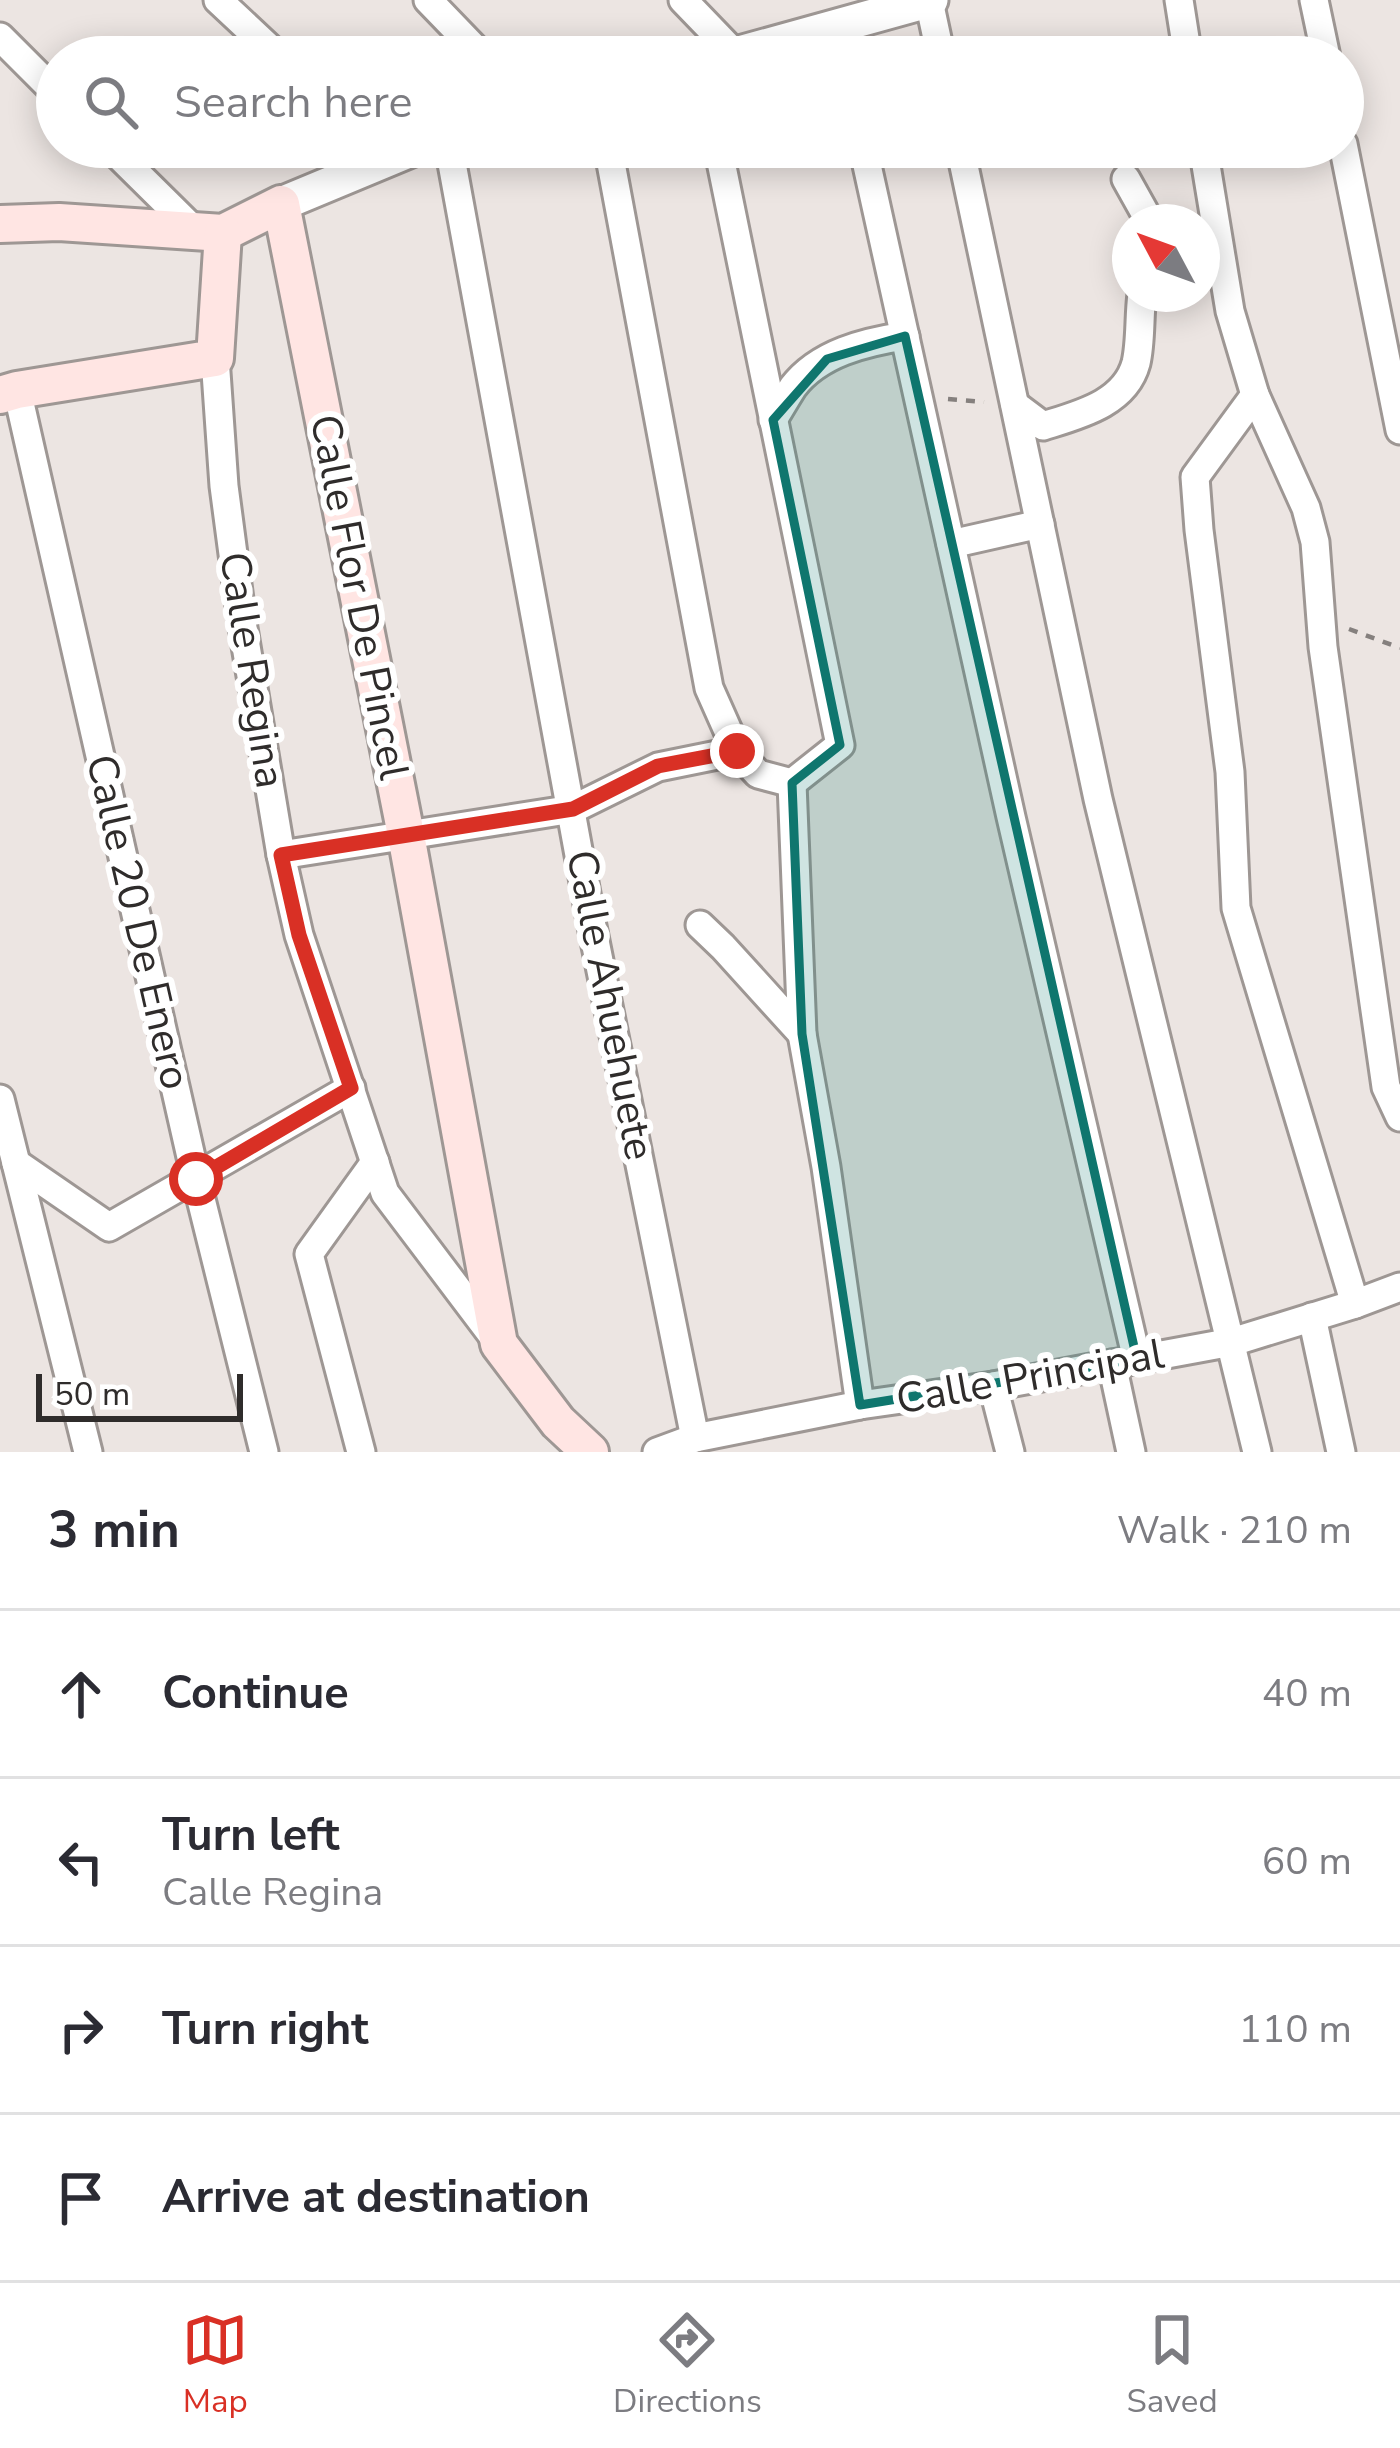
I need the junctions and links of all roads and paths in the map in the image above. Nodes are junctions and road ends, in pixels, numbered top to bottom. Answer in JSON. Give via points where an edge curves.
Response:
{"nodes":[{"id":1,"x":218,"y":0,"type":"edge"},
{"id":2,"x":428,"y":0,"type":"edge"},
{"id":3,"x":683,"y":0,"type":"edge"},
{"id":4,"x":930,"y":0,"type":"edge"},
{"id":5,"x":1179,"y":0,"type":"edge"},
{"id":6,"x":1314,"y":0,"type":"edge"},
{"id":7,"x":882,"y":6,"type":"edge"},
{"id":8,"x":257,"y":36,"type":"edge"},
{"id":9,"x":463,"y":36,"type":"edge"},
{"id":10,"x":713,"y":36,"type":"edge"},
{"id":11,"x":847,"y":36,"type":"edge"},
{"id":12,"x":937,"y":36,"type":"edge"},
{"id":13,"x":1185,"y":36,"type":"edge"},
{"id":14,"x":1322,"y":36,"type":"edge"},
{"id":15,"x":0,"y":37,"type":"edge"},
{"id":16,"x":36,"y":73,"type":"edge"},
{"id":17,"x":134,"y":168,"type":"edge"},
{"id":18,"x":357,"y":168,"type":"edge"},
{"id":19,"x":453,"y":168,"type":"edge"},
{"id":20,"x":612,"y":168,"type":"edge"},
{"id":21,"x":722,"y":168,"type":"edge"},
{"id":22,"x":868,"y":168,"type":"edge"},
{"id":23,"x":964,"y":168,"type":"edge"},
{"id":24,"x":1206,"y":168,"type":"edge"},
{"id":25,"x":1348,"y":168,"type":"edge"},
{"id":26,"x":1126,"y":178,"type":"dead end"},
{"id":27,"x":280,"y":204,"type":"junction"},
{"id":28,"x":1140,"y":204,"type":"edge"},
{"id":29,"x":0,"y":224,"type":"edge"},
{"id":30,"x":209,"y":232,"type":"junction"},
{"id":31,"x":1220,"y":304,"type":"edge"},
{"id":32,"x":1230,"y":311,"type":"junction"},
{"id":33,"x":1140,"y":312,"type":"edge"},
{"id":34,"x":905,"y":336,"type":"junction"},
{"id":35,"x":215,"y":358,"type":"junction"},
{"id":36,"x":9,"y":393,"type":"edge"},
{"id":37,"x":1256,"y":395,"type":"junction"},
{"id":38,"x":918,"y":396,"type":"junction"},
{"id":39,"x":1015,"y":405,"type":"junction"},
{"id":40,"x":1398,"y":411,"type":"edge"},
{"id":41,"x":772,"y":420,"type":"junction"},
{"id":42,"x":1040,"y":524,"type":"junction"},
{"id":43,"x":951,"y":544,"type":"junction"},
{"id":44,"x":1322,"y":619,"type":"junction"},
{"id":45,"x":1400,"y":648,"type":"edge"},
{"id":46,"x":737,"y":751,"type":"junction"},
{"id":47,"x":792,"y":783,"type":"junction"},
{"id":48,"x":573,"y":809,"type":"junction"},
{"id":49,"x":406,"y":836,"type":"junction"},
{"id":50,"x":281,"y":855,"type":"junction"},
{"id":51,"x":700,"y":925,"type":"dead end"},
{"id":52,"x":802,"y":1034,"type":"junction"},
{"id":53,"x":351,"y":1088,"type":"junction"},
{"id":54,"x":0,"y":1099,"type":"edge"},
{"id":55,"x":1400,"y":1117,"type":"edge"},
{"id":56,"x":375,"y":1162,"type":"junction"},
{"id":57,"x":16,"y":1163,"type":"junction"},
{"id":58,"x":196,"y":1179,"type":"junction"},
{"id":59,"x":1400,"y":1287,"type":"edge"},
{"id":60,"x":1355,"y":1304,"type":"junction"},
{"id":61,"x":1312,"y":1317,"type":"junction"},
{"id":62,"x":1232,"y":1342,"type":"junction"},
{"id":63,"x":499,"y":1343,"type":"junction"},
{"id":64,"x":1125,"y":1362,"type":"junction"},
{"id":65,"x":993,"y":1386,"type":"junction"},
{"id":66,"x":860,"y":1405,"type":"junction"},
{"id":67,"x":695,"y":1438,"type":"junction"},
{"id":68,"x":88,"y":1452,"type":"edge"},
{"id":69,"x":264,"y":1452,"type":"edge"},
{"id":70,"x":361,"y":1452,"type":"edge"},
{"id":71,"x":590,"y":1452,"type":"edge"},
{"id":72,"x":657,"y":1452,"type":"edge"},
{"id":73,"x":1010,"y":1452,"type":"edge"},
{"id":74,"x":1131,"y":1452,"type":"edge"},
{"id":75,"x":1257,"y":1452,"type":"edge"},
{"id":76,"x":1341,"y":1452,"type":"edge"}],
"edges":[{"from":1,"to":8,"type":"street"},
{"from":2,"to":9,"type":"street"},
{"from":3,"to":10,"type":"street"},
{"from":4,"to":7,"type":"street"},
{"from":4,"to":12,"type":"street"},
{"from":5,"to":13,"type":"street"},
{"from":6,"to":14,"type":"street"},
{"from":7,"to":11,"type":"street"},
{"from":15,"to":16,"type":"street"},
{"from":17,"to":30,"type":"street"},
{"from":18,"to":27,"type":"street"},
{"from":19,"to":48,"type":"street","name":"Calle Ahuehuete"},
{"from":20,"to":46,"type":"street","via":[[709,688]]},
{"from":21,"to":41,"type":"street"},
{"from":22,"to":34,"type":"street"},
{"from":23,"to":39,"type":"street"},
{"from":24,"to":32,"type":"street"},
{"from":25,"to":40,"type":"street"},
{"from":26,"to":28,"type":"street"},
{"from":27,"to":30,"type":"main road"},
{"from":27,"to":49,"type":"main road","name":"Calle Flor De Pincel"},
{"from":29,"to":30,"type":"main road"},
{"from":30,"to":35,"type":"main road","name":"Calle Regina"},
{"from":31,"to":32,"type":"street"},
{"from":32,"to":37,"type":"street"},
{"from":33,"to":39,"type":"street","via":[[1136,365],[1095,409],[1043,426]]},
{"from":34,"to":38,"type":"street"},
{"from":34,"to":41,"type":"street","via":[[827,359],[796,383]]},
{"from":35,"to":36,"type":"main road"},
{"from":35,"to":50,"type":"street","name":"Calle Regina","via":[[242,622]]},
{"from":36,"to":58,"type":"street","name":"Calle 20 De Enero"},
{"from":37,"to":44,"type":"street","via":[[1306,508]]},
{"from":37,"to":60,"type":"street","via":[[1195,477],[1230,772],[1236,908]]},
{"from":38,"to":39,"type":"path"},
{"from":38,"to":43,"type":"street"},
{"from":39,"to":42,"type":"street"},
{"from":41,"to":47,"type":"street","via":[[840,746]]},
{"from":42,"to":43,"type":"street"},
{"from":42,"to":62,"type":"street","via":[[1098,799]]},
{"from":43,"to":64,"type":"street"},
{"from":44,"to":45,"type":"path"},
{"from":44,"to":55,"type":"street","via":[[1386,1087]]},
{"from":46,"to":47,"type":"street","via":[[758,774]]},
{"from":46,"to":48,"type":"street","via":[[658,766]]},
{"from":47,"to":52,"type":"street"},
{"from":48,"to":49,"type":"street"},
{"from":48,"to":67,"type":"street","name":"Calle Ahuehuete"},
{"from":49,"to":50,"type":"street"},
{"from":49,"to":63,"type":"main road","name":"Calle Flor De Pincel"},
{"from":50,"to":53,"type":"street","name":"Calle Regina"},
{"from":51,"to":52,"type":"street"},
{"from":52,"to":66,"type":"street"},
{"from":53,"to":56,"type":"street","name":"Calle Regina"},
{"from":53,"to":58,"type":"street"},
{"from":54,"to":57,"type":"street"},
{"from":56,"to":63,"type":"street","name":"Calle Regina","via":[[385,1193]]},
{"from":56,"to":70,"type":"street","via":[[309,1254]]},
{"from":57,"to":58,"type":"street","via":[[109,1228]]},
{"from":57,"to":68,"type":"street"},
{"from":58,"to":69,"type":"street","name":"Calle 20 De Enero"},
{"from":59,"to":60,"type":"street","name":"Calle Principal"},
{"from":60,"to":61,"type":"street","name":"Calle Principal"},
{"from":61,"to":62,"type":"street","name":"Calle Principal"},
{"from":61,"to":76,"type":"street"},
{"from":62,"to":64,"type":"street","name":"Calle Principal"},
{"from":62,"to":75,"type":"street"},
{"from":63,"to":71,"type":"main road","name":"Calle Regina"},
{"from":64,"to":65,"type":"street","name":"Calle Principal"},
{"from":64,"to":74,"type":"street"},
{"from":65,"to":66,"type":"street","name":"Calle Principal"},
{"from":65,"to":73,"type":"street"},
{"from":66,"to":67,"type":"street","name":"Calle Principal"},
{"from":67,"to":72,"type":"street","name":"Calle Principal"}]}
